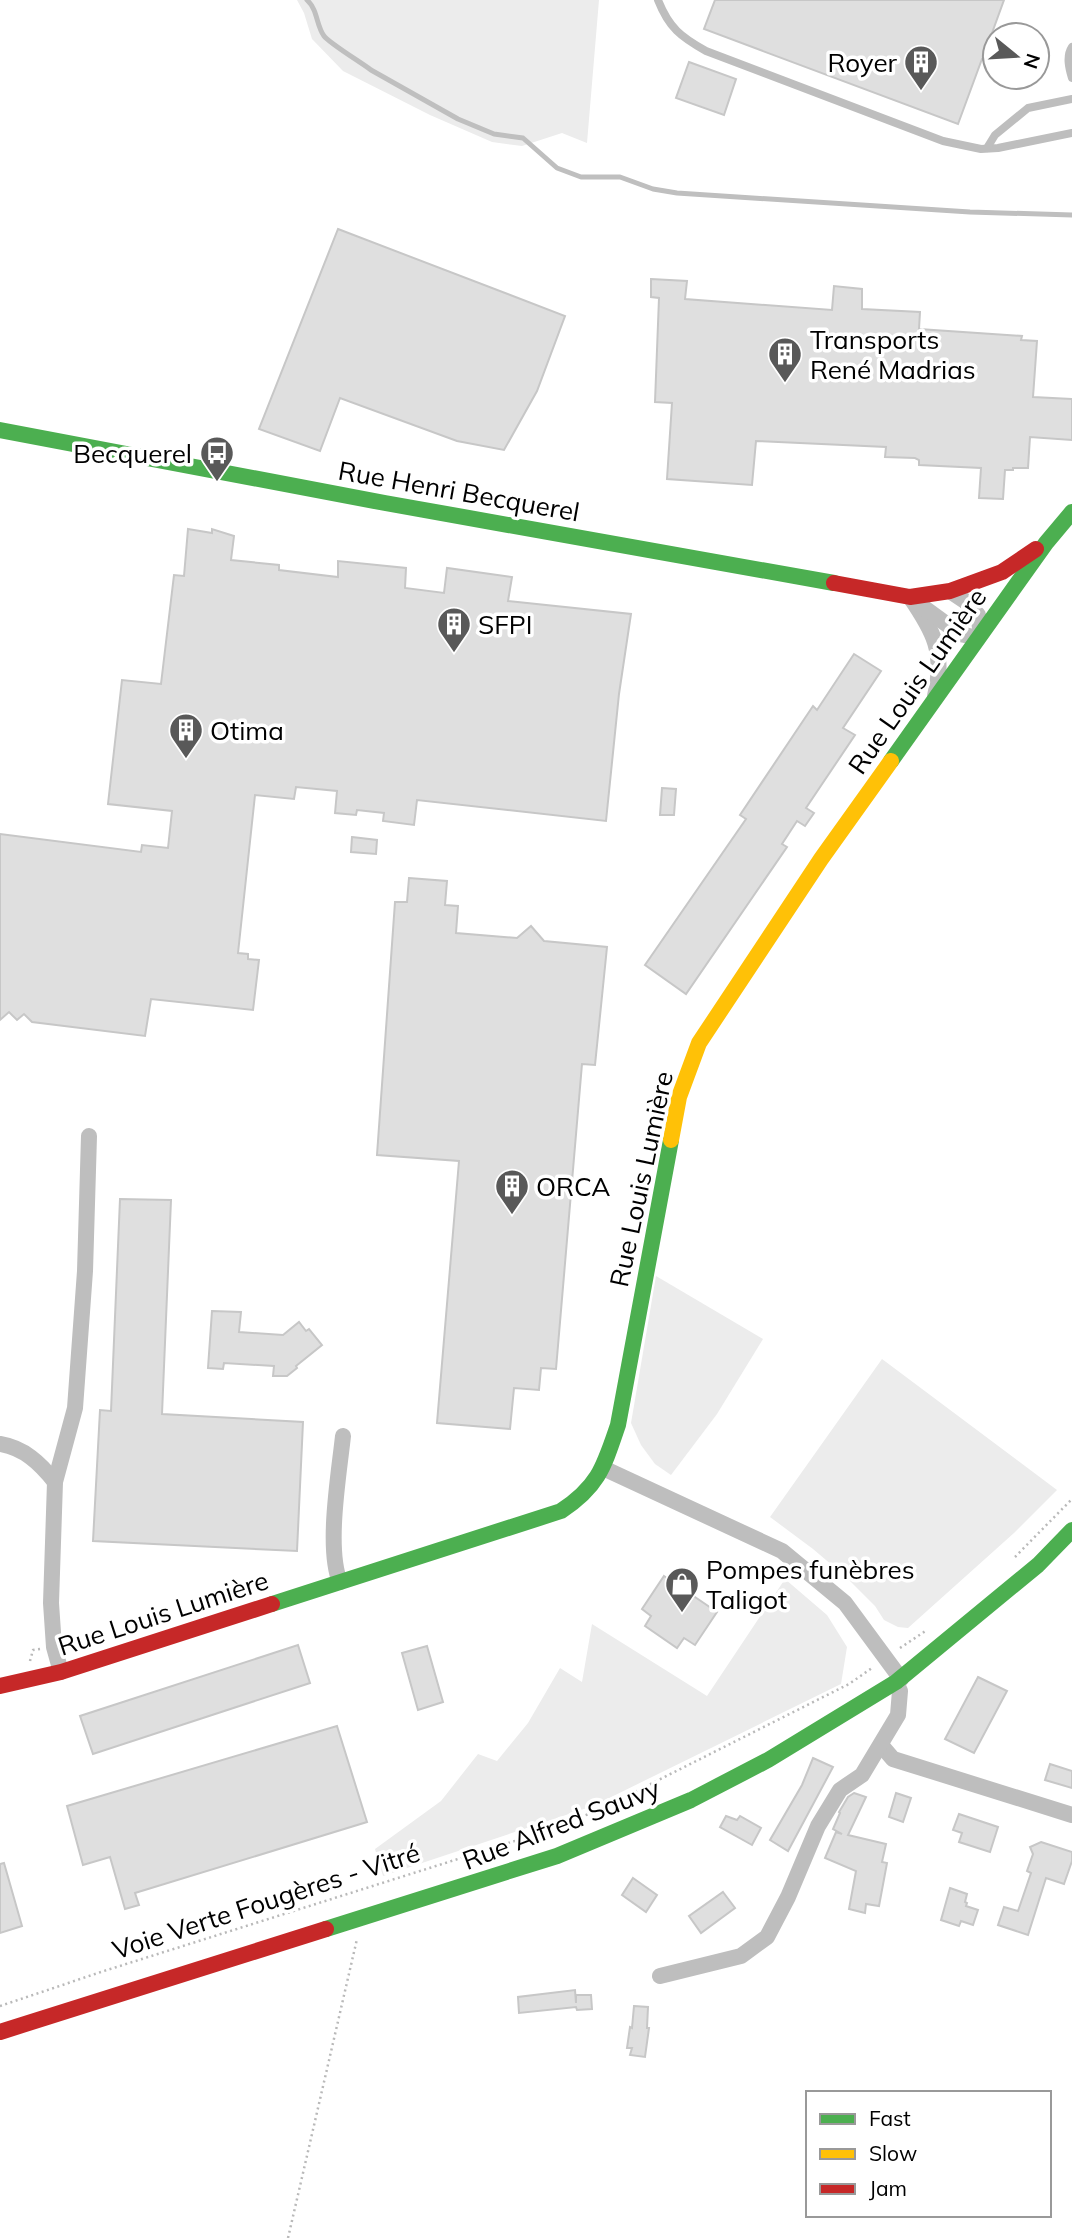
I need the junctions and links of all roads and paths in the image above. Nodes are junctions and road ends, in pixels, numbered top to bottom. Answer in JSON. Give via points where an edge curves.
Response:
{"nodes":[{"id":1,"x":658,"y":0,"type":"edge"},
{"id":2,"x":1072,"y":47,"type":"edge"},
{"id":3,"x":1072,"y":78,"type":"edge"},
{"id":4,"x":1072,"y":99,"type":"edge"},
{"id":5,"x":1072,"y":133,"type":"edge"},
{"id":6,"x":987,"y":148,"type":"junction"},
{"id":7,"x":0,"y":429,"type":"edge"},
{"id":8,"x":1072,"y":512,"type":"edge"},
{"id":9,"x":1046,"y":543,"type":"junction"},
{"id":10,"x":950,"y":591,"type":"junction"},
{"id":11,"x":910,"y":597,"type":"junction"},
{"id":12,"x":980,"y":636,"type":"junction"},
{"id":13,"x":934,"y":700,"type":"junction"},
{"id":14,"x":89,"y":1136,"type":"dead end"},
{"id":15,"x":343,"y":1436,"type":"dead end"},
{"id":16,"x":0,"y":1444,"type":"edge"},
{"id":17,"x":603,"y":1468,"type":"junction"},
{"id":18,"x":55,"y":1482,"type":"junction"},
{"id":19,"x":1072,"y":1499,"type":"edge"},
{"id":20,"x":1072,"y":1530,"type":"edge"},
{"id":21,"x":1015,"y":1558,"type":"dead end"},
{"id":22,"x":340,"y":1582,"type":"junction"},
{"id":23,"x":933,"y":1626,"type":"dead end"},
{"id":24,"x":886,"y":1657,"type":"junction"},
{"id":25,"x":61,"y":1672,"type":"junction"},
{"id":26,"x":899,"y":1681,"type":"junction"},
{"id":27,"x":0,"y":1686,"type":"edge"},
{"id":28,"x":881,"y":1745,"type":"junction"},
{"id":29,"x":1072,"y":1815,"type":"edge"},
{"id":30,"x":358,"y":1891,"type":"junction"},
{"id":31,"x":361,"y":1919,"type":"junction"},
{"id":32,"x":660,"y":1976,"type":"dead end"},
{"id":33,"x":0,"y":2006,"type":"edge"},
{"id":34,"x":0,"y":2032,"type":"edge"},
{"id":35,"x":288,"y":2238,"type":"edge"}],
"edges":[{"from":1,"to":6,"type":"lane","via":[[668,23],[706,51],[943,141]]},
{"from":2,"to":3,"type":"lane"},
{"from":4,"to":6,"type":"lane","via":[[1028,108],[995,135]]},
{"from":5,"to":6,"type":"lane"},
{"from":7,"to":11,"type":"street","name":"Rue Henri Becquerel"},
{"from":8,"to":9,"type":"street","name":"Rue Louis Lumière"},
{"from":9,"to":10,"type":"street","name":"Rue Henri Becquerel","via":[[1002,572]]},
{"from":9,"to":12,"type":"street","name":"Rue Louis Lumière"},
{"from":10,"to":11,"type":"street","name":"Rue Henri Becquerel"},
{"from":10,"to":12,"type":"street","via":[[978,615]]},
{"from":11,"to":12,"type":"street","name":"Rue Henri Becquerel","via":[[960,634]]},
{"from":11,"to":13,"type":"street","via":[[931,628],[937,648]]},
{"from":12,"to":13,"type":"street","name":"Rue Louis Lumière"},
{"from":13,"to":17,"type":"street","name":"Rue Louis Lumière","via":[[699,1043],[679,1097],[618,1425]]},
{"from":14,"to":18,"type":"street","via":[[75,1408]]},
{"from":15,"to":22,"type":"street","via":[[333,1550]]},
{"from":16,"to":18,"type":"street","via":[[28,1454]]},
{"from":17,"to":22,"type":"street","name":"Rue Louis Lumière","via":[[582,1497],[561,1511]]},
{"from":17,"to":24,"type":"street","via":[[782,1551],[845,1603]]},
{"from":18,"to":25,"type":"street","via":[[51,1603]]},
{"from":19,"to":21,"type":"path"},
{"from":20,"to":26,"type":"street","name":"Rue Alfred Sauvy","via":[[1038,1566]]},
{"from":22,"to":25,"type":"street","name":"Rue Louis Lumière"},
{"from":23,"to":24,"type":"path","name":"Voie Verte Fougères - Vitré"},
{"from":24,"to":26,"type":"street"},
{"from":24,"to":30,"type":"path","name":"Voie Verte Fougères - Vitré","via":[[849,1684],[597,1811]]},
{"from":25,"to":27,"type":"street","name":"Rue Louis Lumière"},
{"from":26,"to":28,"type":"street","via":[[898,1714]]},
{"from":26,"to":31,"type":"street","name":"Rue Alfred Sauvy","via":[[768,1760],[635,1825],[557,1856]]},
{"from":28,"to":29,"type":"street","via":[[893,1759]]},
{"from":28,"to":32,"type":"street","via":[[862,1774],[839,1790],[767,1937],[741,1956]]},
{"from":30,"to":31,"type":"path"},
{"from":30,"to":33,"type":"path","name":"Voie Verte Fougères - Vitré"},
{"from":31,"to":34,"type":"street","name":"Rue Alfred Sauvy"},
{"from":31,"to":35,"type":"path"}]}
